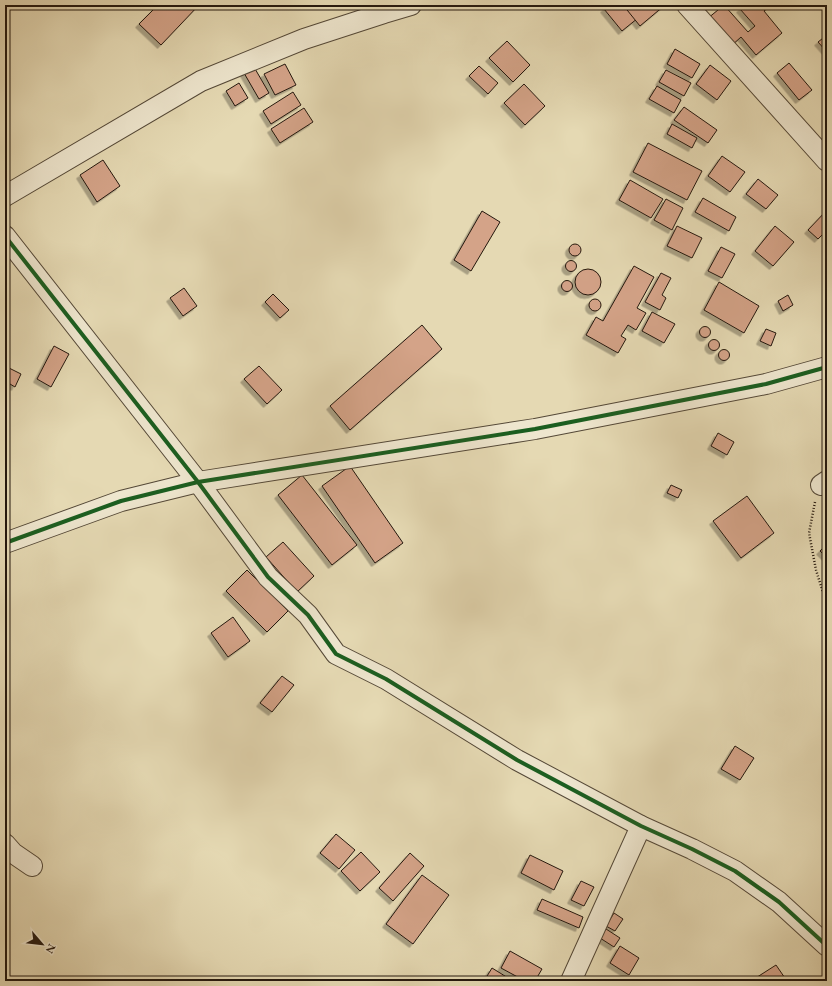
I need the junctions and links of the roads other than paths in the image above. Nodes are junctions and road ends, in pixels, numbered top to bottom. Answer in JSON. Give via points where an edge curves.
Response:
{"nodes":[{"id":1,"x":411,"y":5,"type":"edge"},
{"id":2,"x":687,"y":5,"type":"edge"},
{"id":3,"x":827,"y":162,"type":"edge"},
{"id":4,"x":5,"y":196,"type":"edge"},
{"id":5,"x":5,"y":236,"type":"edge"},
{"id":6,"x":827,"y":367,"type":"edge"},
{"id":7,"x":198,"y":482,"type":"junction"},
{"id":8,"x":5,"y":543,"type":"edge"},
{"id":9,"x":641,"y":826,"type":"junction"},
{"id":10,"x":5,"y":844,"type":"edge"},
{"id":11,"x":32,"y":866,"type":"dead end"},
{"id":12,"x":827,"y":946,"type":"edge"},
{"id":13,"x":571,"y":981,"type":"edge"}],
"edges":[{"from":1,"to":4,"type":"street","via":[[304,39],[200,81]]},
{"from":2,"to":3,"type":"street"},
{"from":5,"to":7,"type":"street"},
{"from":6,"to":7,"type":"street","via":[[766,384],[535,429]]},
{"from":7,"to":8,"type":"street","via":[[121,501]]},
{"from":7,"to":9,"type":"street","via":[[268,577],[308,615],[336,654],[386,679],[517,760]]},
{"from":9,"to":12,"type":"street","via":[[735,871],[778,902]]},
{"from":9,"to":13,"type":"street"},
{"from":10,"to":11,"type":"street"}]}
